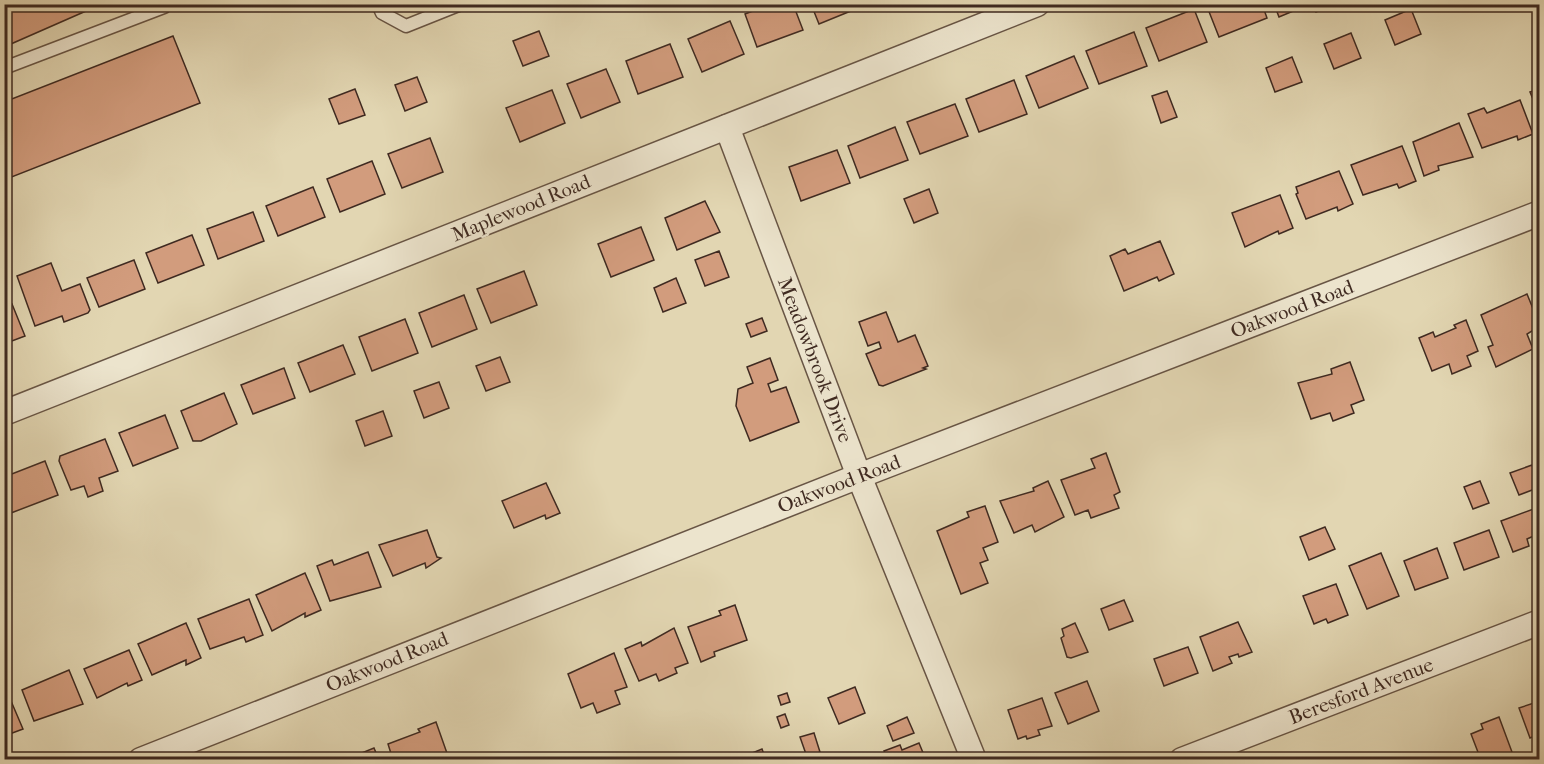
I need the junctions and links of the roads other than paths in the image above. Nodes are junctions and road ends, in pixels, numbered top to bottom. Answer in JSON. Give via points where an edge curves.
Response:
{"nodes":[{"id":1,"x":164,"y":4,"type":"edge"},
{"id":2,"x":378,"y":4,"type":"edge"},
{"id":3,"x":461,"y":4,"type":"edge"},
{"id":4,"x":1037,"y":4,"type":"edge"},
{"id":5,"x":4,"y":68,"type":"edge"},
{"id":6,"x":727,"y":127,"type":"junction"},
{"id":7,"x":1539,"y":213,"type":"edge"},
{"id":8,"x":4,"y":413,"type":"edge"},
{"id":9,"x":859,"y":476,"type":"junction"},
{"id":10,"x":1539,"y":621,"type":"edge"},
{"id":11,"x":141,"y":759,"type":"edge"},
{"id":12,"x":974,"y":759,"type":"edge"},
{"id":13,"x":1182,"y":759,"type":"edge"}],
"edges":[{"from":1,"to":5,"type":"lane"},
{"from":2,"to":3,"type":"lane","via":[[382,13],[406,26]]},
{"from":4,"to":6,"type":"street","name":"Maplewood Road"},
{"from":6,"to":8,"type":"street","name":"Maplewood Road"},
{"from":6,"to":9,"type":"street","name":"Meadowbrook Drive"},
{"from":7,"to":9,"type":"street","name":"Oakwood Road"},
{"from":9,"to":11,"type":"street","name":"Oakwood Road"},
{"from":9,"to":12,"type":"street","name":"Meadowbrook Drive"},
{"from":10,"to":13,"type":"street","name":"Beresford Avenue"}]}
